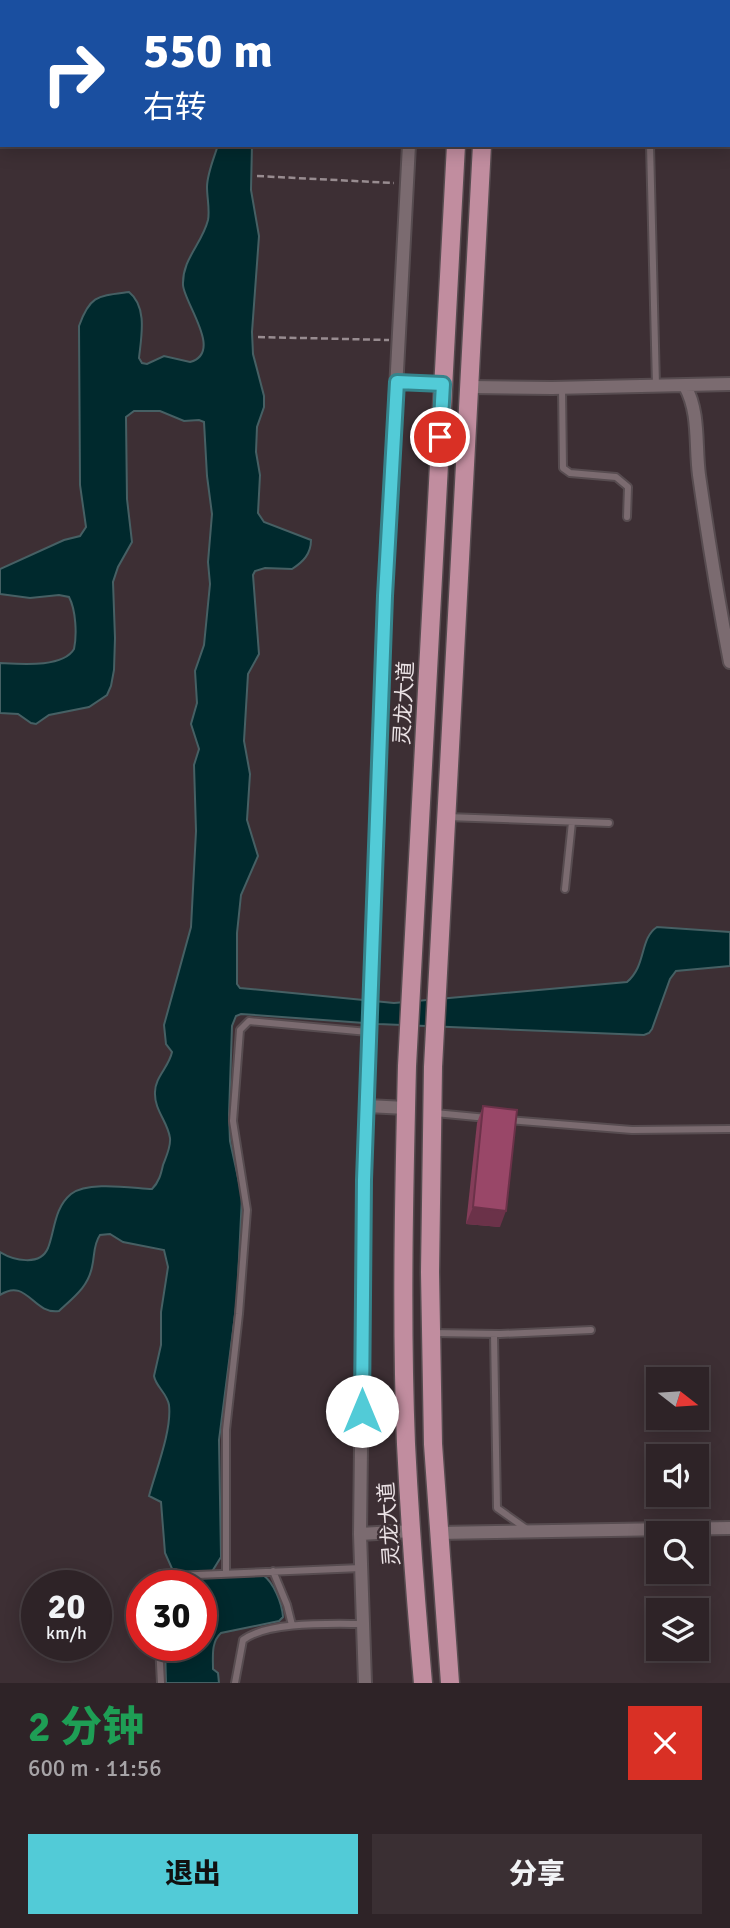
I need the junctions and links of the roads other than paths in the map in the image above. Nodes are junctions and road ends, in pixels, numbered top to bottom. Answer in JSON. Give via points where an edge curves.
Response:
{"nodes":[{"id":1,"x":409,"y":147,"type":"edge"},
{"id":2,"x":456,"y":147,"type":"edge"},
{"id":3,"x":482,"y":147,"type":"edge"},
{"id":4,"x":650,"y":147,"type":"edge"},
{"id":5,"x":397,"y":382,"type":"junction"},
{"id":6,"x":443,"y":384,"type":"junction"},
{"id":7,"x":730,"y":384,"type":"edge"},
{"id":8,"x":656,"y":386,"type":"junction"},
{"id":9,"x":685,"y":386,"type":"junction"},
{"id":10,"x":469,"y":387,"type":"junction"},
{"id":11,"x":562,"y":388,"type":"junction"},
{"id":12,"x":627,"y":517,"type":"dead end"},
{"id":13,"x":730,"y":662,"type":"edge"},
{"id":14,"x":446,"y":817,"type":"junction"},
{"id":15,"x":572,"y":822,"type":"junction"},
{"id":16,"x":609,"y":823,"type":"dead end"},
{"id":17,"x":565,"y":889,"type":"dead end"},
{"id":18,"x":371,"y":1029,"type":"junction"},
{"id":19,"x":367,"y":1106,"type":"junction"},
{"id":20,"x":406,"y":1108,"type":"junction"},
{"id":21,"x":432,"y":1113,"type":"junction"},
{"id":22,"x":730,"y":1129,"type":"edge"},
{"id":23,"x":591,"y":1330,"type":"dead end"},
{"id":24,"x":430,"y":1333,"type":"junction"},
{"id":25,"x":494,"y":1334,"type":"junction"},
{"id":26,"x":730,"y":1528,"type":"edge"},
{"id":27,"x":412,"y":1531,"type":"junction"},
{"id":28,"x":530,"y":1531,"type":"junction"},
{"id":29,"x":438,"y":1533,"type":"junction"},
{"id":30,"x":360,"y":1534,"type":"junction"},
{"id":31,"x":361,"y":1568,"type":"junction"},
{"id":32,"x":273,"y":1571,"type":"junction"},
{"id":33,"x":217,"y":1573,"type":"edge"},
{"id":34,"x":226,"y":1573,"type":"junction"},
{"id":35,"x":363,"y":1624,"type":"junction"},
{"id":36,"x":292,"y":1625,"type":"junction"},
{"id":37,"x":160,"y":1661,"type":"edge"},
{"id":38,"x":161,"y":1683,"type":"edge"},
{"id":39,"x":234,"y":1683,"type":"edge"},
{"id":40,"x":365,"y":1683,"type":"edge"},
{"id":41,"x":424,"y":1683,"type":"edge"},
{"id":42,"x":450,"y":1683,"type":"edge"}],
"edges":[{"from":1,"to":5,"type":"street"},
{"from":2,"to":6,"type":"main road","name":"灵龙大道"},
{"from":3,"to":10,"type":"main road"},
{"from":4,"to":8,"type":"lane"},
{"from":5,"to":6,"type":"street"},
{"from":5,"to":18,"type":"street"},
{"from":6,"to":20,"type":"main road","name":"灵龙大道"},
{"from":7,"to":9,"type":"street"},
{"from":8,"to":9,"type":"street"},
{"from":8,"to":11,"type":"street"},
{"from":9,"to":13,"type":"street","via":[[694,402],[706,522]]},
{"from":10,"to":11,"type":"street"},
{"from":10,"to":14,"type":"main road"},
{"from":11,"to":12,"type":"lane","via":[[563,467],[570,473],[623,480],[628,487]]},
{"from":14,"to":15,"type":"lane"},
{"from":14,"to":21,"type":"main road"},
{"from":15,"to":16,"type":"lane"},
{"from":15,"to":17,"type":"lane"},
{"from":18,"to":19,"type":"street"},
{"from":18,"to":34,"type":"lane","via":[[249,1021],[239,1035],[233,1121],[247,1210],[226,1430]]},
{"from":19,"to":20,"type":"street"},
{"from":19,"to":30,"type":"street"},
{"from":20,"to":27,"type":"main road","name":"灵龙大道","via":[[404,1324]]},
{"from":21,"to":22,"type":"lane","via":[[632,1130]]},
{"from":21,"to":24,"type":"main road"},
{"from":23,"to":25,"type":"lane"},
{"from":24,"to":25,"type":"lane"},
{"from":24,"to":29,"type":"main road"},
{"from":25,"to":28,"type":"lane","via":[[497,1508]]},
{"from":26,"to":28,"type":"street"},
{"from":27,"to":30,"type":"street"},
{"from":27,"to":41,"type":"main road","name":"灵龙大道"},
{"from":28,"to":29,"type":"street"},
{"from":29,"to":42,"type":"main road"},
{"from":30,"to":31,"type":"street"},
{"from":31,"to":32,"type":"lane"},
{"from":31,"to":35,"type":"street"},
{"from":32,"to":34,"type":"lane"},
{"from":32,"to":36,"type":"lane"},
{"from":33,"to":34,"type":"lane"},
{"from":35,"to":36,"type":"lane"},
{"from":35,"to":40,"type":"street"},
{"from":36,"to":39,"type":"lane","via":[[250,1634],[243,1640]]},
{"from":37,"to":38,"type":"lane"}]}
